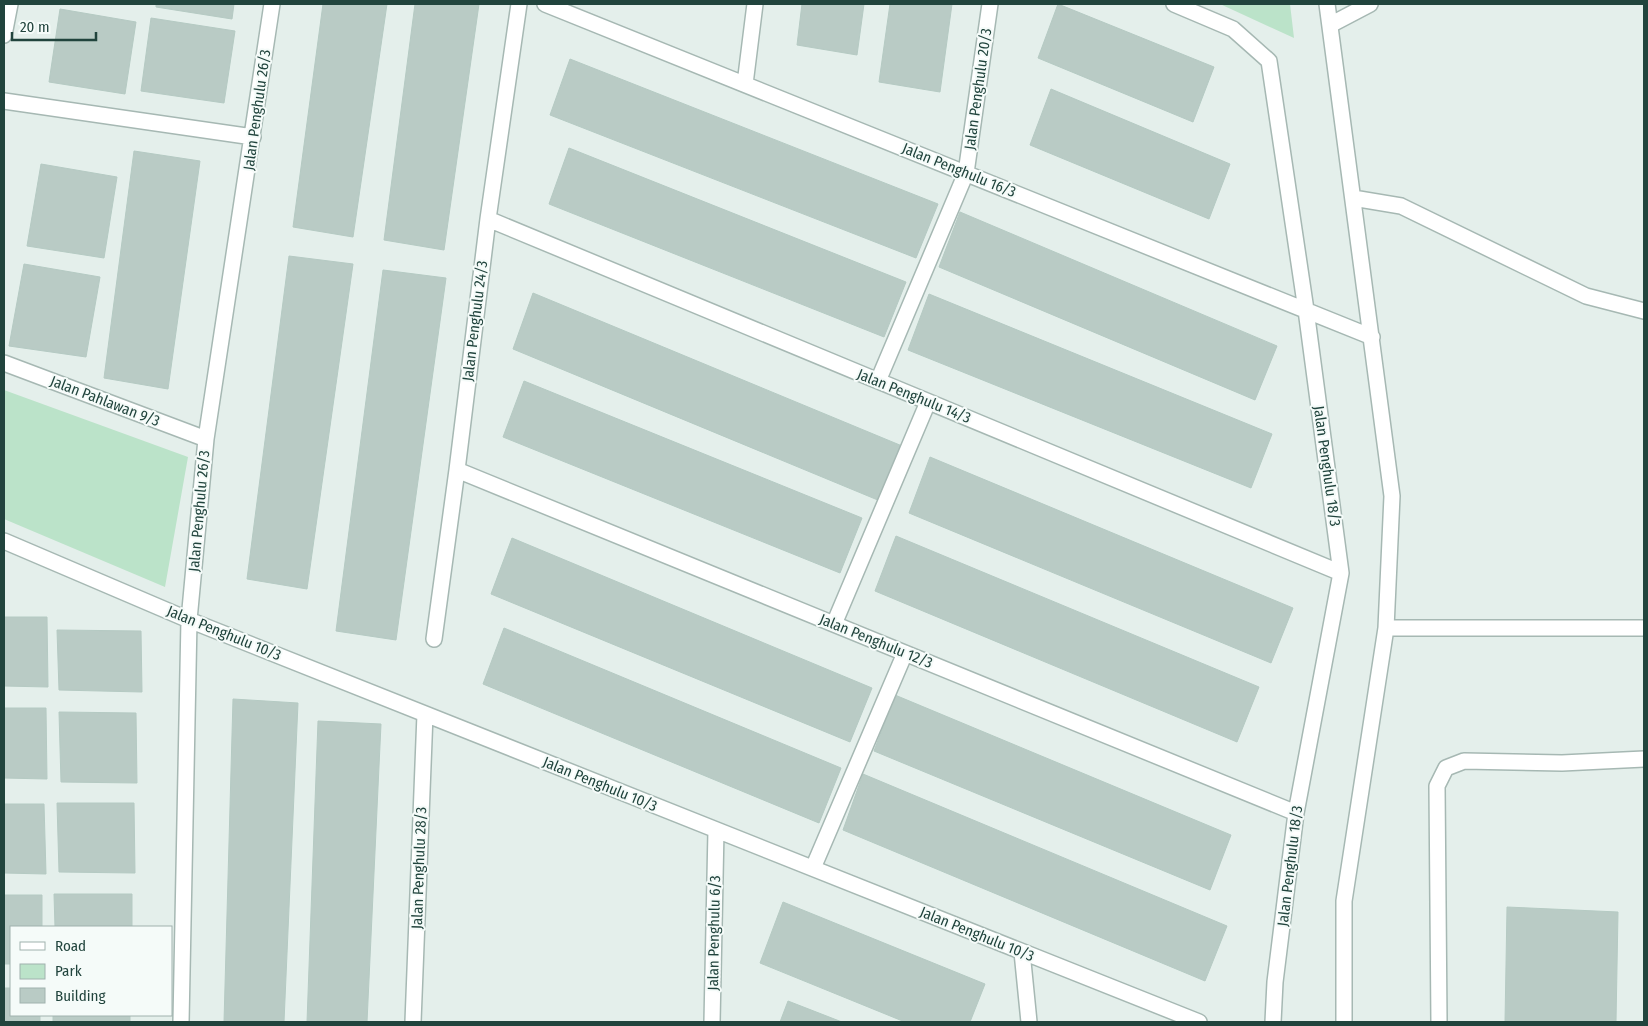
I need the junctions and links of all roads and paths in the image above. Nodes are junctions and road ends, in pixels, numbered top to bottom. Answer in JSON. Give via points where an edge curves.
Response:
{"nodes":[{"id":1,"x":10,"y":4,"type":"edge"},
{"id":2,"x":272,"y":4,"type":"edge"},
{"id":3,"x":519,"y":4,"type":"edge"},
{"id":4,"x":545,"y":4,"type":"edge"},
{"id":5,"x":755,"y":4,"type":"edge"},
{"id":6,"x":990,"y":4,"type":"edge"},
{"id":7,"x":1174,"y":4,"type":"edge"},
{"id":8,"x":1327,"y":4,"type":"edge"},
{"id":9,"x":1370,"y":4,"type":"edge"},
{"id":10,"x":1330,"y":25,"type":"junction"},
{"id":11,"x":4,"y":35,"type":"edge"},
{"id":12,"x":745,"y":84,"type":"junction"},
{"id":13,"x":4,"y":101,"type":"edge"},
{"id":14,"x":253,"y":137,"type":"junction"},
{"id":15,"x":966,"y":174,"type":"junction"},
{"id":16,"x":1353,"y":198,"type":"junction"},
{"id":17,"x":488,"y":219,"type":"junction"},
{"id":18,"x":1306,"y":310,"type":"junction"},
{"id":19,"x":1644,"y":311,"type":"edge"},
{"id":20,"x":1372,"y":337,"type":"junction"},
{"id":21,"x":4,"y":363,"type":"edge"},
{"id":22,"x":878,"y":381,"type":"junction"},
{"id":23,"x":928,"y":402,"type":"junction"},
{"id":24,"x":206,"y":439,"type":"junction"},
{"id":25,"x":457,"y":470,"type":"junction"},
{"id":26,"x":4,"y":541,"type":"edge"},
{"id":27,"x":1341,"y":573,"type":"junction"},
{"id":28,"x":189,"y":620,"type":"junction"},
{"id":29,"x":834,"y":624,"type":"junction"},
{"id":30,"x":1386,"y":628,"type":"junction"},
{"id":31,"x":1644,"y":628,"type":"edge"},
{"id":32,"x":434,"y":639,"type":"dead end"},
{"id":33,"x":905,"y":653,"type":"junction"},
{"id":34,"x":425,"y":714,"type":"junction"},
{"id":35,"x":1644,"y":759,"type":"edge"},
{"id":36,"x":1296,"y":813,"type":"junction"},
{"id":37,"x":716,"y":837,"type":"junction"},
{"id":38,"x":812,"y":868,"type":"junction"},
{"id":39,"x":1022,"y":952,"type":"junction"},
{"id":40,"x":180,"y":1022,"type":"edge"},
{"id":41,"x":413,"y":1022,"type":"edge"},
{"id":42,"x":712,"y":1022,"type":"edge"},
{"id":43,"x":1029,"y":1022,"type":"edge"},
{"id":44,"x":1199,"y":1022,"type":"edge"},
{"id":45,"x":1274,"y":1022,"type":"edge"},
{"id":46,"x":1344,"y":1022,"type":"edge"},
{"id":47,"x":1439,"y":1022,"type":"edge"}],
"edges":[{"from":1,"to":11,"type":"street"},
{"from":2,"to":14,"type":"street","name":"Jalan Penghulu 26/3"},
{"from":3,"to":17,"type":"street","name":"Jalan Penghulu 24/3"},
{"from":4,"to":12,"type":"street","name":"Jalan Penghulu 16/3"},
{"from":5,"to":12,"type":"street"},
{"from":6,"to":15,"type":"street","name":"Jalan Penghulu 20/3"},
{"from":7,"to":18,"type":"street","name":"Jalan Penghulu 18/3","via":[[1233,29],[1269,61]]},
{"from":8,"to":10,"type":"street"},
{"from":9,"to":10,"type":"street"},
{"from":10,"to":16,"type":"street"},
{"from":12,"to":15,"type":"street","name":"Jalan Penghulu 16/3"},
{"from":13,"to":14,"type":"street"},
{"from":14,"to":24,"type":"street","name":"Jalan Penghulu 26/3"},
{"from":15,"to":18,"type":"street","name":"Jalan Penghulu 16/3"},
{"from":15,"to":22,"type":"street","name":"Jalan Penghulu 20/3"},
{"from":16,"to":19,"type":"street","via":[[1401,206],[1586,296]]},
{"from":16,"to":20,"type":"street"},
{"from":17,"to":22,"type":"street","name":"Jalan Penghulu 14/3"},
{"from":17,"to":25,"type":"street","name":"Jalan Penghulu 24/3"},
{"from":18,"to":20,"type":"street","name":"Jalan Penghulu 16/3"},
{"from":18,"to":27,"type":"street","name":"Jalan Penghulu 18/3"},
{"from":20,"to":30,"type":"street","via":[[1392,496]]},
{"from":21,"to":24,"type":"street","name":"Jalan Pahlawan 9/3"},
{"from":22,"to":23,"type":"street","name":"Jalan Penghulu 14/3"},
{"from":23,"to":27,"type":"street","name":"Jalan Penghulu 14/3"},
{"from":23,"to":29,"type":"street"},
{"from":24,"to":28,"type":"street","name":"Jalan Penghulu 26/3"},
{"from":25,"to":29,"type":"street","name":"Jalan Penghulu 12/3"},
{"from":25,"to":32,"type":"street","name":"Jalan Penghulu 24/3"},
{"from":26,"to":28,"type":"street","name":"Jalan Penghulu 10/3"},
{"from":27,"to":36,"type":"street","name":"Jalan Penghulu 18/3"},
{"from":28,"to":34,"type":"street","name":"Jalan Penghulu 10/3"},
{"from":28,"to":40,"type":"street","name":"Jalan Penghulu 26/3"},
{"from":29,"to":33,"type":"street","name":"Jalan Penghulu 12/3"},
{"from":30,"to":31,"type":"street"},
{"from":30,"to":46,"type":"street","via":[[1344,901]]},
{"from":33,"to":36,"type":"street","name":"Jalan Penghulu 12/3"},
{"from":33,"to":38,"type":"street"},
{"from":34,"to":37,"type":"street","name":"Jalan Penghulu 10/3"},
{"from":34,"to":41,"type":"street","name":"Jalan Penghulu 28/3"},
{"from":35,"to":47,"type":"street","via":[[1562,763],[1464,761],[1446,768],[1437,786]]},
{"from":36,"to":45,"type":"street","name":"Jalan Penghulu 18/3","via":[[1275,982]]},
{"from":37,"to":38,"type":"street","name":"Jalan Penghulu 10/3"},
{"from":37,"to":42,"type":"street","name":"Jalan Penghulu 6/3"},
{"from":38,"to":39,"type":"street","name":"Jalan Penghulu 10/3"},
{"from":39,"to":43,"type":"street"},
{"from":39,"to":44,"type":"street","name":"Jalan Penghulu 10/3"}]}
